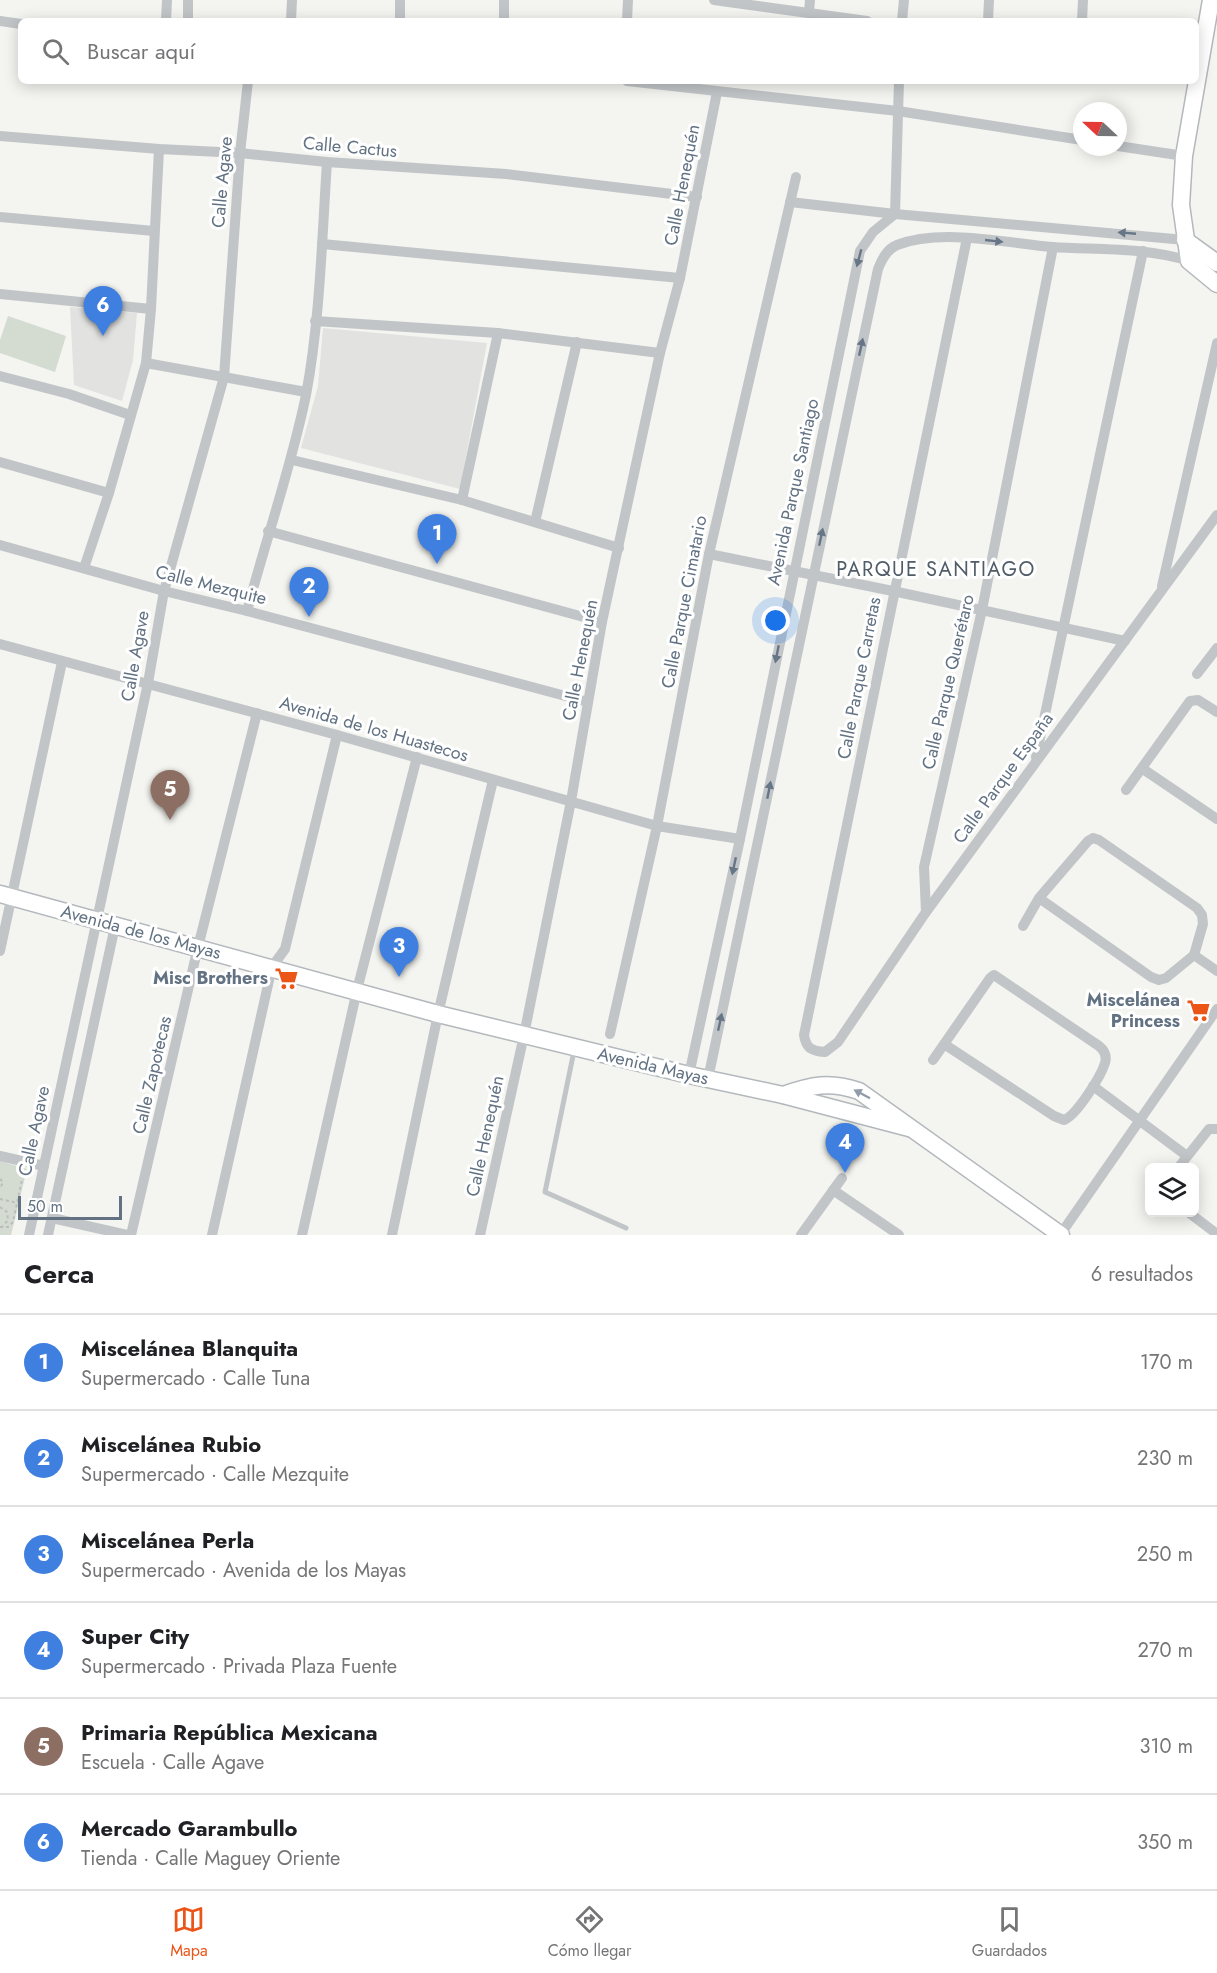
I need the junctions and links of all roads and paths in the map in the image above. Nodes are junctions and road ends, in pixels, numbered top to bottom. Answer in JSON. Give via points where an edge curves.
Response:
{"nodes":[{"id":1,"x":167,"y":0,"type":"edge"},
{"id":2,"x":188,"y":0,"type":"edge"},
{"id":3,"x":292,"y":0,"type":"edge"},
{"id":4,"x":400,"y":0,"type":"edge"},
{"id":5,"x":504,"y":0,"type":"edge"},
{"id":6,"x":628,"y":0,"type":"edge"},
{"id":7,"x":714,"y":0,"type":"edge"},
{"id":8,"x":719,"y":0,"type":"edge"},
{"id":9,"x":810,"y":0,"type":"edge"},
{"id":10,"x":904,"y":0,"type":"edge"},
{"id":11,"x":989,"y":0,"type":"edge"},
{"id":12,"x":1083,"y":0,"type":"edge"},
{"id":13,"x":1211,"y":0,"type":"edge"},
{"id":14,"x":810,"y":12,"type":"junction"},
{"id":15,"x":166,"y":18,"type":"edge"},
{"id":16,"x":188,"y":18,"type":"edge"},
{"id":17,"x":291,"y":18,"type":"edge"},
{"id":18,"x":400,"y":18,"type":"edge"},
{"id":19,"x":504,"y":18,"type":"edge"},
{"id":20,"x":627,"y":18,"type":"edge"},
{"id":21,"x":848,"y":18,"type":"edge"},
{"id":22,"x":902,"y":18,"type":"edge"},
{"id":23,"x":988,"y":18,"type":"edge"},
{"id":24,"x":1082,"y":18,"type":"edge"},
{"id":25,"x":0,"y":21,"type":"edge"},
{"id":26,"x":18,"y":24,"type":"edge"},
{"id":27,"x":1199,"y":61,"type":"edge"},
{"id":28,"x":248,"y":84,"type":"edge"},
{"id":29,"x":652,"y":84,"type":"edge"},
{"id":30,"x":899,"y":84,"type":"edge"},
{"id":31,"x":1195,"y":84,"type":"edge"},
{"id":32,"x":717,"y":92,"type":"junction"},
{"id":33,"x":898,"y":111,"type":"junction"},
{"id":34,"x":0,"y":136,"type":"edge"},
{"id":35,"x":1073,"y":139,"type":"edge"},
{"id":36,"x":1127,"y":147,"type":"edge"},
{"id":37,"x":159,"y":149,"type":"junction"},
{"id":38,"x":240,"y":153,"type":"junction"},
{"id":39,"x":1184,"y":156,"type":"junction"},
{"id":40,"x":327,"y":162,"type":"junction"},
{"id":41,"x":796,"y":177,"type":"dead end"},
{"id":42,"x":697,"y":196,"type":"junction"},
{"id":43,"x":790,"y":202,"type":"junction"},
{"id":44,"x":895,"y":214,"type":"junction"},
{"id":45,"x":0,"y":217,"type":"edge"},
{"id":46,"x":154,"y":231,"type":"junction"},
{"id":47,"x":967,"y":238,"type":"junction"},
{"id":48,"x":1185,"y":240,"type":"junction"},
{"id":49,"x":322,"y":244,"type":"junction"},
{"id":50,"x":1053,"y":247,"type":"junction"},
{"id":51,"x":1143,"y":251,"type":"junction"},
{"id":52,"x":1189,"y":261,"type":"junction"},
{"id":53,"x":1217,"y":263,"type":"edge"},
{"id":54,"x":680,"y":278,"type":"junction"},
{"id":55,"x":1217,"y":284,"type":"edge"},
{"id":56,"x":0,"y":294,"type":"edge"},
{"id":57,"x":151,"y":309,"type":"junction"},
{"id":58,"x":315,"y":321,"type":"junction"},
{"id":59,"x":498,"y":333,"type":"junction"},
{"id":60,"x":577,"y":342,"type":"junction"},
{"id":61,"x":1217,"y":343,"type":"edge"},
{"id":62,"x":660,"y":353,"type":"junction"},
{"id":63,"x":146,"y":363,"type":"junction"},
{"id":64,"x":0,"y":376,"type":"edge"},
{"id":65,"x":224,"y":377,"type":"junction"},
{"id":66,"x":306,"y":392,"type":"junction"},
{"id":67,"x":130,"y":415,"type":"junction"},
{"id":68,"x":292,"y":460,"type":"junction"},
{"id":69,"x":0,"y":462,"type":"edge"},
{"id":70,"x":109,"y":493,"type":"junction"},
{"id":71,"x":462,"y":500,"type":"junction"},
{"id":72,"x":1217,"y":515,"type":"edge"},
{"id":73,"x":535,"y":522,"type":"junction"},
{"id":74,"x":268,"y":531,"type":"junction"},
{"id":75,"x":0,"y":545,"type":"edge"},
{"id":76,"x":619,"y":549,"type":"junction"},
{"id":77,"x":709,"y":554,"type":"junction"},
{"id":78,"x":84,"y":568,"type":"junction"},
{"id":79,"x":794,"y":570,"type":"junction"},
{"id":80,"x":813,"y":574,"type":"junction"},
{"id":81,"x":1161,"y":589,"type":"junction"},
{"id":82,"x":164,"y":591,"type":"junction"},
{"id":83,"x":894,"y":591,"type":"junction"},
{"id":84,"x":982,"y":610,"type":"junction"},
{"id":85,"x":247,"y":611,"type":"junction"},
{"id":86,"x":602,"y":622,"type":"junction"},
{"id":87,"x":1065,"y":627,"type":"junction"},
{"id":88,"x":1125,"y":641,"type":"junction"},
{"id":89,"x":0,"y":644,"type":"edge"},
{"id":90,"x":1215,"y":654,"type":"edge"},
{"id":91,"x":62,"y":662,"type":"junction"},
{"id":92,"x":1197,"y":674,"type":"dead end"},
{"id":93,"x":148,"y":683,"type":"junction"},
{"id":94,"x":588,"y":702,"type":"junction"},
{"id":95,"x":1217,"y":712,"type":"edge"},
{"id":96,"x":257,"y":713,"type":"junction"},
{"id":97,"x":336,"y":735,"type":"junction"},
{"id":98,"x":417,"y":757,"type":"junction"},
{"id":99,"x":1035,"y":760,"type":"junction"},
{"id":100,"x":1143,"y":769,"type":"junction"},
{"id":101,"x":493,"y":780,"type":"junction"},
{"id":102,"x":1126,"y":790,"type":"dead end"},
{"id":103,"x":572,"y":801,"type":"junction"},
{"id":104,"x":1217,"y":819,"type":"edge"},
{"id":105,"x":657,"y":826,"type":"junction"},
{"id":106,"x":740,"y":839,"type":"junction"},
{"id":107,"x":6,"y":896,"type":"edge"},
{"id":108,"x":1039,"y":898,"type":"junction"},
{"id":109,"x":926,"y":912,"type":"junction"},
{"id":110,"x":97,"y":920,"type":"junction"},
{"id":111,"x":115,"y":926,"type":"junction"},
{"id":112,"x":1023,"y":926,"type":"dead end"},
{"id":113,"x":198,"y":947,"type":"junction"},
{"id":114,"x":0,"y":951,"type":"edge"},
{"id":115,"x":1194,"y":955,"type":"junction"},
{"id":116,"x":272,"y":967,"type":"junction"},
{"id":117,"x":1217,"y":971,"type":"edge"},
{"id":118,"x":357,"y":990,"type":"junction"},
{"id":119,"x":1217,"y":1009,"type":"edge"},
{"id":120,"x":438,"y":1014,"type":"junction"},
{"id":121,"x":610,"y":1034,"type":"dead end"},
{"id":122,"x":524,"y":1035,"type":"junction"},
{"id":123,"x":944,"y":1044,"type":"junction"},
{"id":124,"x":574,"y":1048,"type":"junction"},
{"id":125,"x":813,"y":1051,"type":"joint"},
{"id":126,"x":933,"y":1060,"type":"dead end"},
{"id":127,"x":689,"y":1075,"type":"junction"},
{"id":128,"x":708,"y":1079,"type":"junction"},
{"id":129,"x":1093,"y":1086,"type":"junction"},
{"id":130,"x":783,"y":1095,"type":"junction"},
{"id":131,"x":1140,"y":1122,"type":"junction"},
{"id":132,"x":909,"y":1128,"type":"junction"},
{"id":133,"x":1217,"y":1129,"type":"edge"},
{"id":134,"x":0,"y":1156,"type":"edge"},
{"id":135,"x":1187,"y":1156,"type":"junction"},
{"id":136,"x":1181,"y":1163,"type":"edge"},
{"id":137,"x":44,"y":1166,"type":"junction"},
{"id":138,"x":24,"y":1170,"type":"dead end"},
{"id":139,"x":842,"y":1178,"type":"dead end"},
{"id":140,"x":0,"y":1179,"type":"edge"},
{"id":141,"x":0,"y":1189,"type":"edge"},
{"id":142,"x":832,"y":1190,"type":"junction"},
{"id":143,"x":0,"y":1199,"type":"edge"},
{"id":144,"x":18,"y":1203,"type":"junction"},
{"id":145,"x":0,"y":1207,"type":"edge"},
{"id":146,"x":1195,"y":1217,"type":"edge"},
{"id":147,"x":52,"y":1218,"type":"junction"},
{"id":148,"x":2,"y":1226,"type":"edge"},
{"id":149,"x":626,"y":1228,"type":"dead end"},
{"id":150,"x":1217,"y":1234,"type":"edge"},
{"id":151,"x":29,"y":1235,"type":"edge"},
{"id":152,"x":48,"y":1235,"type":"edge"},
{"id":153,"x":129,"y":1235,"type":"edge"},
{"id":154,"x":212,"y":1235,"type":"edge"},
{"id":155,"x":302,"y":1235,"type":"edge"},
{"id":156,"x":392,"y":1235,"type":"edge"},
{"id":157,"x":480,"y":1235,"type":"edge"},
{"id":158,"x":801,"y":1235,"type":"edge"},
{"id":159,"x":899,"y":1235,"type":"edge"},
{"id":160,"x":1061,"y":1235,"type":"edge"}],
"edges":[{"from":1,"to":15,"type":"street"},
{"from":2,"to":16,"type":"street"},
{"from":3,"to":17,"type":"street"},
{"from":4,"to":18,"type":"street"},
{"from":5,"to":19,"type":"street"},
{"from":6,"to":20,"type":"street"},
{"from":7,"to":8,"type":"street"},
{"from":8,"to":14,"type":"street"},
{"from":9,"to":14,"type":"street"},
{"from":10,"to":22,"type":"street"},
{"from":11,"to":23,"type":"street"},
{"from":12,"to":24,"type":"street"},
{"from":13,"to":27,"type":"street"},
{"from":14,"to":21,"type":"street"},
{"from":25,"to":26,"type":"street"},
{"from":28,"to":38,"type":"street","name":"Calle Agave"},
{"from":29,"to":32,"type":"street"},
{"from":30,"to":33,"type":"street"},
{"from":31,"to":39,"type":"street"},
{"from":32,"to":33,"type":"street"},
{"from":32,"to":42,"type":"street","name":"Calle Henequén"},
{"from":33,"to":35,"type":"street"},
{"from":33,"to":44,"type":"street"},
{"from":34,"to":37,"type":"street","name":"Calle Cactus"},
{"from":36,"to":39,"type":"street"},
{"from":37,"to":38,"type":"street","name":"Calle Cactus"},
{"from":37,"to":46,"type":"street"},
{"from":38,"to":40,"type":"street","name":"Calle Cactus"},
{"from":38,"to":65,"type":"street","name":"Calle Agave"},
{"from":39,"to":48,"type":"street","via":[[1180,205]]},
{"from":40,"to":42,"type":"street","name":"Calle Cactus","via":[[506,174]]},
{"from":40,"to":49,"type":"street"},
{"from":41,"to":43,"type":"street","name":"Calle Parque Cimatario"},
{"from":42,"to":54,"type":"street","name":"Calle Henequén"},
{"from":43,"to":44,"type":"street"},
{"from":43,"to":77,"type":"street","name":"Calle Parque Cimatario"},
{"from":48,"to":44,"type":"street","one_way":true},
{"from":44,"to":79,"type":"street","name":"Avenida Parque Santiago","one_way":true,"via":[[873,232],[860,251]]},
{"from":45,"to":46,"type":"street"},
{"from":46,"to":57,"type":"street"},
{"from":47,"to":50,"type":"street","name":"Avenida Parque Santiago","one_way":true},
{"from":80,"to":47,"type":"street","name":"Avenida Parque Santiago","one_way":true,"via":[[884,255],[895,246],[919,239]]},
{"from":47,"to":83,"type":"street","name":"Calle Parque Carretas"},
{"from":48,"to":52,"type":"street"},
{"from":48,"to":53,"type":"street"},
{"from":49,"to":54,"type":"street"},
{"from":49,"to":58,"type":"street"},
{"from":50,"to":51,"type":"street","name":"Avenida Parque Santiago"},
{"from":50,"to":84,"type":"street","name":"Calle Parque Querétaro"},
{"from":51,"to":52,"type":"street","name":"Avenida Parque Santiago","via":[[1167,253]]},
{"from":51,"to":87,"type":"street"},
{"from":52,"to":55,"type":"street"},
{"from":54,"to":62,"type":"street","name":"Calle Henequén"},
{"from":56,"to":57,"type":"street"},
{"from":57,"to":63,"type":"street"},
{"from":58,"to":59,"type":"street"},
{"from":58,"to":66,"type":"street"},
{"from":59,"to":60,"type":"street"},
{"from":59,"to":71,"type":"street"},
{"from":60,"to":62,"type":"street"},
{"from":60,"to":73,"type":"street"},
{"from":61,"to":81,"type":"street"},
{"from":62,"to":76,"type":"street","name":"Calle Henequén"},
{"from":63,"to":65,"type":"street"},
{"from":63,"to":67,"type":"street"},
{"from":64,"to":67,"type":"street"},
{"from":65,"to":66,"type":"street"},
{"from":65,"to":82,"type":"street","name":"Calle Agave"},
{"from":66,"to":68,"type":"street"},
{"from":67,"to":70,"type":"street"},
{"from":68,"to":71,"type":"street"},
{"from":68,"to":74,"type":"street"},
{"from":69,"to":70,"type":"street"},
{"from":70,"to":78,"type":"street"},
{"from":71,"to":73,"type":"street"},
{"from":72,"to":81,"type":"street","name":"Calle Parque España"},
{"from":73,"to":76,"type":"street"},
{"from":74,"to":85,"type":"street"},
{"from":74,"to":86,"type":"street"},
{"from":75,"to":78,"type":"street","name":"Calle Mezquite"},
{"from":76,"to":86,"type":"street","name":"Calle Henequén"},
{"from":77,"to":79,"type":"street"},
{"from":77,"to":105,"type":"street","name":"Calle Parque Cimatario"},
{"from":78,"to":82,"type":"street","name":"Calle Mezquite"},
{"from":79,"to":80,"type":"street"},
{"from":79,"to":106,"type":"street","name":"Avenida Parque Santiago","one_way":true},
{"from":80,"to":83,"type":"street"},
{"from":128,"to":80,"type":"street","name":"Avenida Parque Santiago","one_way":true},
{"from":81,"to":88,"type":"street","name":"Calle Parque España"},
{"from":82,"to":85,"type":"street","name":"Calle Mezquite"},
{"from":82,"to":93,"type":"street","name":"Calle Agave"},
{"from":83,"to":84,"type":"street"},
{"from":83,"to":125,"type":"street","name":"Calle Parque Carretas","via":[[804,1035],[805,1044]]},
{"from":84,"to":87,"type":"street"},
{"from":84,"to":109,"type":"street","name":"Calle Parque Querétaro","via":[[924,867]]},
{"from":85,"to":94,"type":"street","name":"Calle Mezquite"},
{"from":86,"to":94,"type":"street","name":"Calle Henequén"},
{"from":87,"to":88,"type":"street"},
{"from":87,"to":99,"type":"street"},
{"from":88,"to":99,"type":"street","name":"Calle Parque España"},
{"from":89,"to":91,"type":"street","name":"Avenida de los Huastecos"},
{"from":90,"to":92,"type":"street"},
{"from":91,"to":93,"type":"street","name":"Avenida de los Huastecos"},
{"from":91,"to":107,"type":"street"},
{"from":93,"to":96,"type":"street","name":"Avenida de los Huastecos"},
{"from":93,"to":110,"type":"street","name":"Calle Agave"},
{"from":94,"to":103,"type":"street","name":"Calle Henequén"},
{"from":95,"to":100,"type":"street","via":[[1198,700],[1190,701]]},
{"from":96,"to":97,"type":"street","name":"Avenida de los Huastecos"},
{"from":96,"to":113,"type":"street","name":"Calle Zapotecas"},
{"from":97,"to":98,"type":"street","name":"Avenida de los Huastecos"},
{"from":97,"to":116,"type":"street","via":[[285,949]]},
{"from":98,"to":101,"type":"street","name":"Avenida de los Huastecos"},
{"from":98,"to":118,"type":"street"},
{"from":99,"to":109,"type":"street","name":"Calle Parque España"},
{"from":100,"to":102,"type":"street"},
{"from":100,"to":104,"type":"street"},
{"from":101,"to":103,"type":"street","name":"Avenida de los Huastecos"},
{"from":101,"to":120,"type":"street"},
{"from":103,"to":105,"type":"street","name":"Avenida de los Huastecos"},
{"from":103,"to":122,"type":"street","name":"Calle Henequén"},
{"from":105,"to":106,"type":"street","name":"Avenida de los Huastecos"},
{"from":105,"to":121,"type":"street","name":"Calle Parque Cimatario"},
{"from":106,"to":127,"type":"street","name":"Avenida Parque Santiago","one_way":true},
{"from":107,"to":110,"type":"street","name":"Avenida de los Mayas"},
{"from":107,"to":114,"type":"street"},
{"from":108,"to":112,"type":"street"},
{"from":108,"to":115,"type":"street","via":[[1150,977],[1166,978]]},
{"from":108,"to":115,"type":"street","via":[[1088,841],[1096,838],[1197,908],[1203,924]]},
{"from":109,"to":125,"type":"street","name":"Calle Parque España","via":[[838,1042],[825,1052]]},
{"from":110,"to":111,"type":"street","name":"Avenida de los Mayas"},
{"from":110,"to":137,"type":"street","name":"Calle Agave"},
{"from":111,"to":113,"type":"street","name":"Avenida de los Mayas"},
{"from":111,"to":147,"type":"street","name":"Calle Agave"},
{"from":113,"to":116,"type":"street","name":"Avenida de los Mayas"},
{"from":113,"to":153,"type":"street","name":"Calle Zapotecas"},
{"from":115,"to":117,"type":"street"},
{"from":116,"to":118,"type":"street","name":"Avenida de los Mayas"},
{"from":116,"to":154,"type":"street"},
{"from":118,"to":120,"type":"street","name":"Avenida de los Mayas"},
{"from":118,"to":155,"type":"street"},
{"from":119,"to":131,"type":"street"},
{"from":120,"to":122,"type":"street","name":"Avenida de los Mayas"},
{"from":120,"to":156,"type":"street"},
{"from":122,"to":124,"type":"street","name":"Avenida Mayas"},
{"from":122,"to":157,"type":"street","name":"Calle Henequén"},
{"from":123,"to":126,"type":"street"},
{"from":123,"to":129,"type":"street","via":[[1058,1119],[1071,1116]]},
{"from":123,"to":129,"type":"street","via":[[994,975],[1102,1049],[1105,1063]]},
{"from":124,"to":127,"type":"street","name":"Avenida Mayas"},
{"from":124,"to":149,"type":"lane","via":[[545,1192]]},
{"from":127,"to":128,"type":"street","name":"Avenida Mayas"},
{"from":128,"to":130,"type":"street","name":"Avenida Mayas"},
{"from":129,"to":131,"type":"street"},
{"from":130,"to":132,"type":"street","name":"Avenida Mayas"},
{"from":132,"to":130,"type":"street","name":"Avenida Mayas","one_way":true,"via":[[867,1096],[849,1088],[822,1084]]},
{"from":131,"to":135,"type":"street"},
{"from":131,"to":160,"type":"street"},
{"from":132,"to":160,"type":"street","name":"Avenida Mayas"},
{"from":133,"to":135,"type":"street","via":[[1209,1129]]},
{"from":134,"to":137,"type":"street"},
{"from":135,"to":136,"type":"street"},
{"from":137,"to":151,"type":"street","name":"Calle Agave"},
{"from":138,"to":144,"type":"path"},
{"from":139,"to":142,"type":"street"},
{"from":140,"to":141,"type":"path"},
{"from":142,"to":158,"type":"street"},
{"from":142,"to":159,"type":"street"},
{"from":143,"to":144,"type":"path"},
{"from":144,"to":148,"type":"path","via":[[13,1222],[9,1227]]},
{"from":145,"to":148,"type":"path","via":[[7,1212],[8,1220]]},
{"from":146,"to":150,"type":"street"},
{"from":147,"to":152,"type":"street","name":"Calle Agave"},
{"from":147,"to":153,"type":"street"}]}
